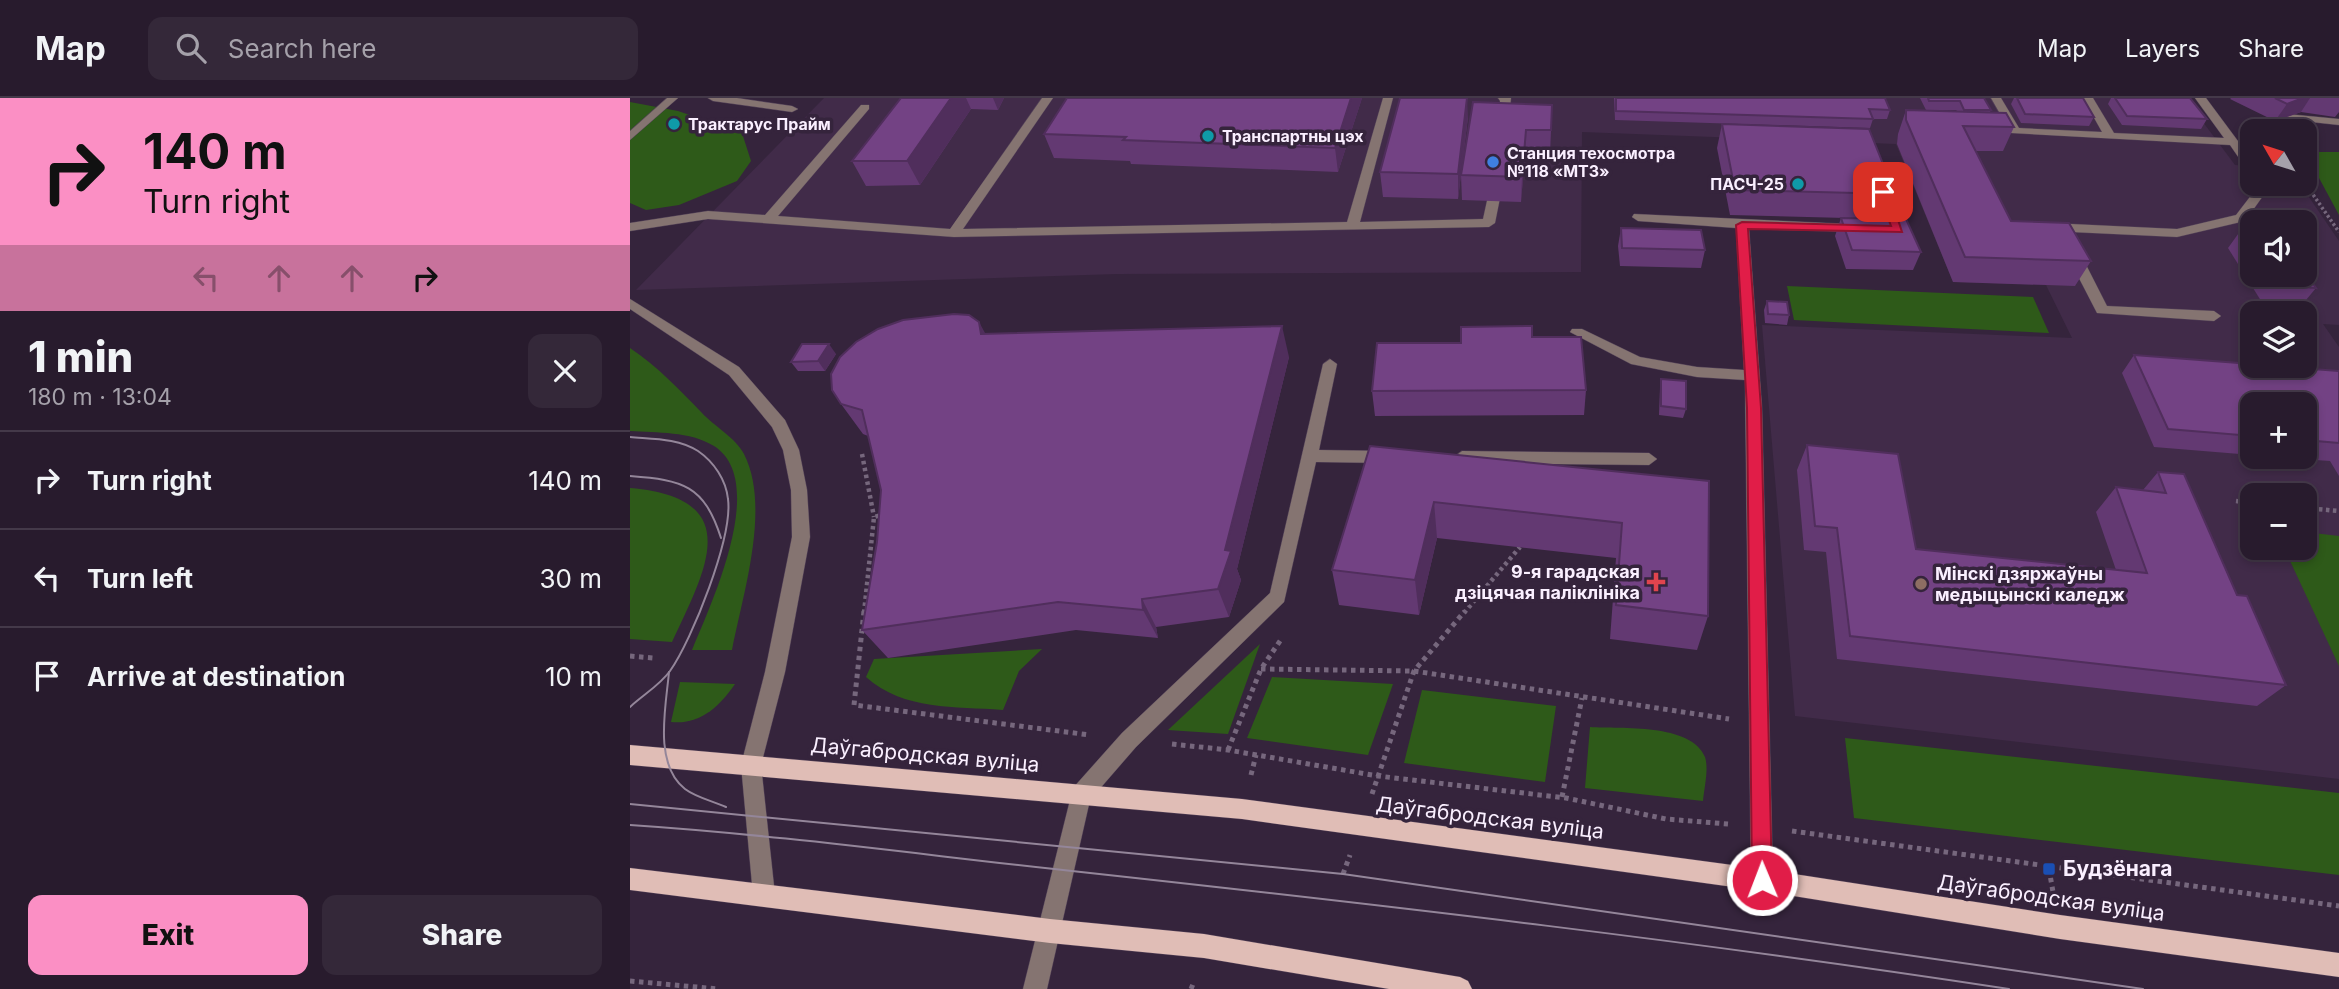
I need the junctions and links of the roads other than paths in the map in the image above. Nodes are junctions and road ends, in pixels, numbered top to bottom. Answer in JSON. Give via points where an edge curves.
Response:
{"nodes":[{"id":1,"x":673,"y":98,"type":"edge"},
{"id":2,"x":713,"y":98,"type":"edge"},
{"id":3,"x":1048,"y":98,"type":"edge"},
{"id":4,"x":1388,"y":98,"type":"edge"},
{"id":5,"x":1503,"y":98,"type":"edge"},
{"id":6,"x":1996,"y":98,"type":"edge"},
{"id":7,"x":2088,"y":98,"type":"edge"},
{"id":8,"x":2200,"y":98,"type":"edge"},
{"id":9,"x":864,"y":107,"type":"dead end"},
{"id":10,"x":792,"y":109,"type":"dead end"},
{"id":11,"x":2287,"y":117,"type":"edge"},
{"id":12,"x":2339,"y":122,"type":"edge"},
{"id":13,"x":2109,"y":134,"type":"junction"},
{"id":14,"x":630,"y":137,"type":"edge"},
{"id":15,"x":1503,"y":140,"type":"edge"},
{"id":16,"x":2233,"y":142,"type":"junction"},
{"id":17,"x":2240,"y":151,"type":"edge"},
{"id":18,"x":1499,"y":164,"type":"edge"},
{"id":19,"x":1883,"y":192,"type":"edge"},
{"id":20,"x":2257,"y":196,"type":"edge"},
{"id":21,"x":1638,"y":217,"type":"dead end"},
{"id":22,"x":770,"y":218,"type":"junction"},
{"id":23,"x":1353,"y":225,"type":"junction"},
{"id":24,"x":1742,"y":225,"type":"junction"},
{"id":25,"x":630,"y":227,"type":"edge"},
{"id":26,"x":2040,"y":227,"type":"edge"},
{"id":27,"x":2061,"y":228,"type":"junction"},
{"id":28,"x":954,"y":233,"type":"junction"},
{"id":29,"x":630,"y":303,"type":"edge"},
{"id":30,"x":2214,"y":316,"type":"dead end"},
{"id":31,"x":1577,"y":332,"type":"dead end"},
{"id":32,"x":1330,"y":364,"type":"dead end"},
{"id":33,"x":1753,"y":376,"type":"junction"},
{"id":34,"x":1308,"y":456,"type":"junction"},
{"id":35,"x":1398,"y":457,"type":"edge"},
{"id":36,"x":1440,"y":457,"type":"edge"},
{"id":37,"x":1648,"y":459,"type":"dead end"},
{"id":38,"x":630,"y":755,"type":"edge"},
{"id":39,"x":751,"y":765,"type":"junction"},
{"id":40,"x":1080,"y":795,"type":"junction"},
{"id":41,"x":630,"y":879,"type":"edge"},
{"id":42,"x":1762,"y":880,"type":"junction"},
{"id":43,"x":764,"y":895,"type":"junction"},
{"id":44,"x":1050,"y":930,"type":"junction"},
{"id":45,"x":2339,"y":965,"type":"edge"},
{"id":46,"x":1035,"y":989,"type":"edge"},
{"id":47,"x":1460,"y":989,"type":"edge"}],
"edges":[{"from":1,"to":14,"type":"street"},
{"from":2,"to":10,"type":"street"},
{"from":3,"to":28,"type":"street"},
{"from":4,"to":23,"type":"street"},
{"from":5,"to":15,"type":"street"},
{"from":6,"to":13,"type":"street","via":[[2015,131]]},
{"from":7,"to":13,"type":"street"},
{"from":8,"to":16,"type":"street"},
{"from":9,"to":22,"type":"street"},
{"from":11,"to":12,"type":"street"},
{"from":13,"to":16,"type":"street"},
{"from":16,"to":17,"type":"street"},
{"from":18,"to":23,"type":"street","via":[[1489,223]]},
{"from":19,"to":24,"type":"street","via":[[1898,230]]},
{"from":20,"to":27,"type":"street","via":[[2240,218],[2177,233]]},
{"from":21,"to":24,"type":"street"},
{"from":22,"to":25,"type":"street","via":[[708,215]]},
{"from":22,"to":28,"type":"street"},
{"from":23,"to":28,"type":"street"},
{"from":24,"to":33,"type":"street"},
{"from":26,"to":27,"type":"street"},
{"from":27,"to":30,"type":"street","via":[[2102,310]]},
{"from":29,"to":39,"type":"street","via":[[734,371],[779,424],[790,450],[799,490],[801,537],[775,672]]},
{"from":31,"to":33,"type":"street","via":[[1636,361]]},
{"from":32,"to":34,"type":"street"},
{"from":33,"to":42,"type":"street"},
{"from":34,"to":35,"type":"street"},
{"from":34,"to":40,"type":"street","via":[[1278,597],[1129,740]]},
{"from":36,"to":37,"type":"street"},
{"from":38,"to":39,"type":"main road","name":"Даўгабродская вуліца"},
{"from":39,"to":40,"type":"main road","name":"Даўгабродская вуліца"},
{"from":39,"to":43,"type":"street"},
{"from":40,"to":42,"type":"main road","name":"Даўгабродская вуліца","via":[[1242,809]]},
{"from":40,"to":44,"type":"street"},
{"from":41,"to":43,"type":"main road"},
{"from":42,"to":45,"type":"main road","name":"Даўгабродская вуліца"},
{"from":43,"to":44,"type":"main road"},
{"from":44,"to":46,"type":"street"},
{"from":44,"to":47,"type":"main road","via":[[1204,946]]}]}
